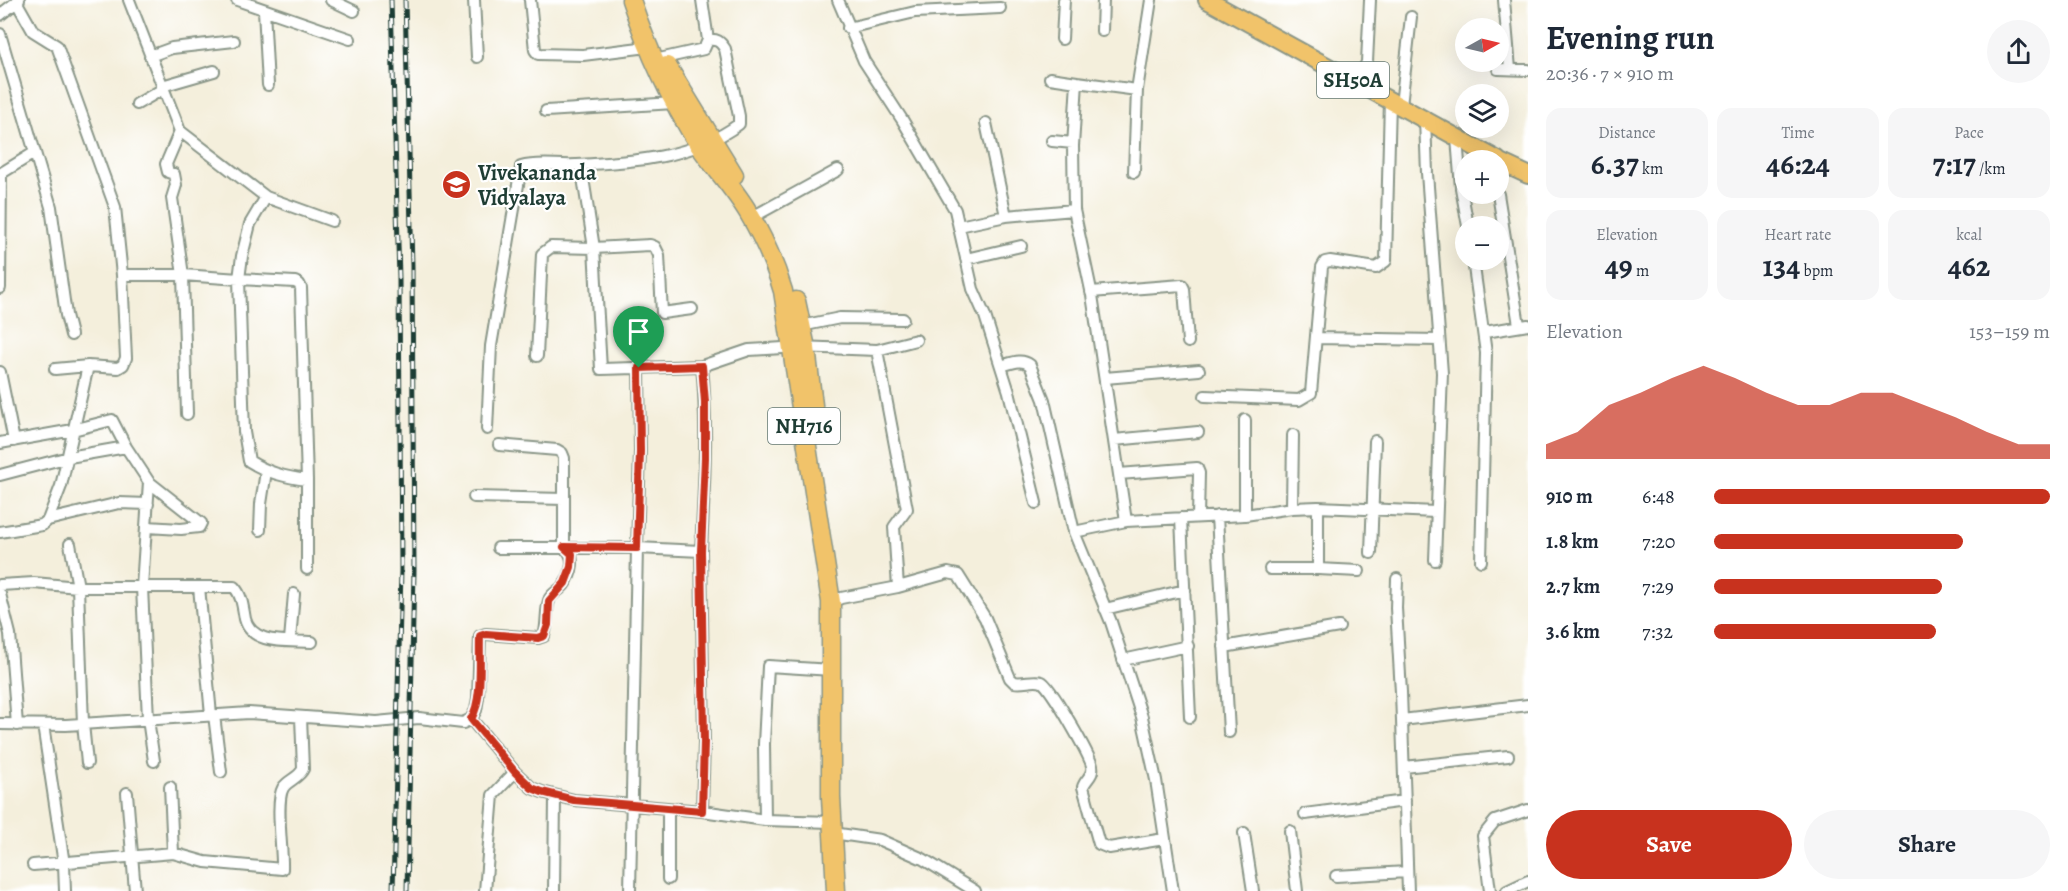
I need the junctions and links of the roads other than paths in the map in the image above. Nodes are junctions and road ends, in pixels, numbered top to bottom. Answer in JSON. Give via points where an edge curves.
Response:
{"nodes":[{"id":1,"x":129,"y":0,"type":"edge"},
{"id":2,"x":237,"y":0,"type":"edge"},
{"id":3,"x":331,"y":0,"type":"edge"},
{"id":4,"x":474,"y":0,"type":"edge"},
{"id":5,"x":530,"y":0,"type":"edge"},
{"id":6,"x":631,"y":0,"type":"edge"},
{"id":7,"x":641,"y":0,"type":"edge"},
{"id":8,"x":702,"y":0,"type":"edge"},
{"id":9,"x":837,"y":0,"type":"edge"},
{"id":10,"x":1064,"y":0,"type":"edge"},
{"id":11,"x":1103,"y":0,"type":"edge"},
{"id":12,"x":1151,"y":0,"type":"edge"},
{"id":13,"x":1208,"y":0,"type":"edge"},
{"id":14,"x":1370,"y":0,"type":"edge"},
{"id":15,"x":1504,"y":0,"type":"edge"},
{"id":16,"x":18,"y":1,"type":"edge"},
{"id":17,"x":1000,"y":8,"type":"dead end"},
{"id":18,"x":264,"y":10,"type":"junction"},
{"id":19,"x":354,"y":11,"type":"dead end"},
{"id":20,"x":0,"y":15,"type":"edge"},
{"id":21,"x":1411,"y":17,"type":"dead end"},
{"id":22,"x":848,"y":28,"type":"junction"},
{"id":23,"x":1102,"y":31,"type":"dead end"},
{"id":24,"x":0,"y":34,"type":"edge"},
{"id":25,"x":350,"y":39,"type":"dead end"},
{"id":26,"x":1062,"y":39,"type":"dead end"},
{"id":27,"x":234,"y":40,"type":"dead end"},
{"id":28,"x":708,"y":40,"type":"junction"},
{"id":29,"x":150,"y":56,"type":"junction"},
{"id":30,"x":655,"y":56,"type":"junction"},
{"id":31,"x":477,"y":57,"type":"dead end"},
{"id":32,"x":1510,"y":69,"type":"joint"},
{"id":33,"x":214,"y":70,"type":"dead end"},
{"id":34,"x":1528,"y":70,"type":"edge"},
{"id":35,"x":1050,"y":78,"type":"dead end"},
{"id":36,"x":1077,"y":82,"type":"junction"},
{"id":37,"x":1358,"y":83,"type":"junction"},
{"id":38,"x":268,"y":85,"type":"dead end"},
{"id":39,"x":163,"y":87,"type":"junction"},
{"id":40,"x":1137,"y":90,"type":"junction"},
{"id":41,"x":674,"y":103,"type":"junction"},
{"id":42,"x":1395,"y":103,"type":"junction"},
{"id":43,"x":137,"y":104,"type":"dead end"},
{"id":44,"x":546,"y":111,"type":"dead end"},
{"id":45,"x":1425,"y":119,"type":"junction"},
{"id":46,"x":986,"y":123,"type":"dead end"},
{"id":47,"x":180,"y":131,"type":"junction"},
{"id":48,"x":1455,"y":137,"type":"edge"},
{"id":49,"x":1457,"y":138,"type":"joint"},
{"id":50,"x":1052,"y":141,"type":"dead end"},
{"id":51,"x":1073,"y":142,"type":"junction"},
{"id":52,"x":706,"y":144,"type":"junction"},
{"id":53,"x":1478,"y":150,"type":"edge"},
{"id":54,"x":34,"y":153,"type":"junction"},
{"id":55,"x":581,"y":165,"type":"junction"},
{"id":56,"x":1509,"y":166,"type":"edge"},
{"id":57,"x":838,"y":170,"type":"dead end"},
{"id":58,"x":1134,"y":172,"type":"dead end"},
{"id":59,"x":1,"y":174,"type":"edge"},
{"id":60,"x":1528,"y":175,"type":"edge"},
{"id":61,"x":266,"y":197,"type":"junction"},
{"id":62,"x":1500,"y":204,"type":"edge"},
{"id":63,"x":1074,"y":210,"type":"junction"},
{"id":64,"x":758,"y":214,"type":"junction"},
{"id":65,"x":1006,"y":216,"type":"junction"},
{"id":66,"x":1466,"y":216,"type":"edge"},
{"id":67,"x":332,"y":221,"type":"dead end"},
{"id":68,"x":958,"y":226,"type":"junction"},
{"id":69,"x":1021,"y":246,"type":"dead end"},
{"id":70,"x":594,"y":248,"type":"junction"},
{"id":71,"x":966,"y":259,"type":"junction"},
{"id":72,"x":1475,"y":270,"type":"edge"},
{"id":73,"x":122,"y":275,"type":"junction"},
{"id":74,"x":183,"y":275,"type":"junction"},
{"id":75,"x":239,"y":279,"type":"junction"},
{"id":76,"x":0,"y":288,"type":"edge"},
{"id":77,"x":1091,"y":292,"type":"junction"},
{"id":78,"x":692,"y":309,"type":"dead end"},
{"id":79,"x":903,"y":319,"type":"dead end"},
{"id":80,"x":1523,"y":325,"type":"edge"},
{"id":81,"x":801,"y":326,"type":"junction"},
{"id":82,"x":1485,"y":332,"type":"junction"},
{"id":83,"x":71,"y":335,"type":"dead end"},
{"id":84,"x":1316,"y":338,"type":"junction"},
{"id":85,"x":916,"y":340,"type":"dead end"},
{"id":86,"x":1439,"y":340,"type":"junction"},
{"id":87,"x":1188,"y":342,"type":"dead end"},
{"id":88,"x":799,"y":348,"type":"junction"},
{"id":89,"x":877,"y":350,"type":"junction"},
{"id":90,"x":537,"y":356,"type":"dead end"},
{"id":91,"x":88,"y":366,"type":"junction"},
{"id":92,"x":702,"y":366,"type":"junction"},
{"id":93,"x":1001,"y":366,"type":"junction"},
{"id":94,"x":639,"y":368,"type":"junction"},
{"id":95,"x":55,"y":369,"type":"dead end"},
{"id":96,"x":1199,"y":370,"type":"dead end"},
{"id":97,"x":0,"y":372,"type":"edge"},
{"id":98,"x":1105,"y":378,"type":"junction"},
{"id":99,"x":1205,"y":396,"type":"dead end"},
{"id":100,"x":187,"y":414,"type":"dead end"},
{"id":101,"x":1245,"y":420,"type":"dead end"},
{"id":102,"x":74,"y":429,"type":"junction"},
{"id":103,"x":487,"y":429,"type":"dead end"},
{"id":104,"x":1198,"y":432,"type":"dead end"},
{"id":105,"x":1293,"y":435,"type":"dead end"},
{"id":106,"x":1114,"y":440,"type":"junction"},
{"id":107,"x":14,"y":441,"type":"junction"},
{"id":108,"x":1375,"y":441,"type":"dead end"},
{"id":109,"x":0,"y":443,"type":"edge"},
{"id":110,"x":499,"y":445,"type":"dead end"},
{"id":111,"x":126,"y":447,"type":"junction"},
{"id":112,"x":69,"y":457,"type":"junction"},
{"id":113,"x":266,"y":471,"type":"junction"},
{"id":114,"x":1119,"y":474,"type":"junction"},
{"id":115,"x":0,"y":475,"type":"edge"},
{"id":116,"x":308,"y":480,"type":"junction"},
{"id":117,"x":149,"y":482,"type":"junction"},
{"id":118,"x":474,"y":497,"type":"dead end"},
{"id":119,"x":564,"y":499,"type":"junction"},
{"id":120,"x":1036,"y":503,"type":"dead end"},
{"id":121,"x":148,"y":504,"type":"junction"},
{"id":122,"x":1318,"y":507,"type":"junction"},
{"id":123,"x":1292,"y":508,"type":"junction"},
{"id":124,"x":1372,"y":508,"type":"junction"},
{"id":125,"x":1436,"y":512,"type":"junction"},
{"id":126,"x":1245,"y":515,"type":"junction"},
{"id":127,"x":1217,"y":516,"type":"junction"},
{"id":128,"x":1198,"y":517,"type":"junction"},
{"id":129,"x":1180,"y":518,"type":"junction"},
{"id":130,"x":48,"y":520,"type":"junction"},
{"id":131,"x":1126,"y":521,"type":"junction"},
{"id":132,"x":147,"y":527,"type":"junction"},
{"id":133,"x":260,"y":530,"type":"dead end"},
{"id":134,"x":0,"y":532,"type":"edge"},
{"id":135,"x":1074,"y":532,"type":"junction"},
{"id":136,"x":70,"y":544,"type":"dead end"},
{"id":137,"x":564,"y":547,"type":"junction"},
{"id":138,"x":498,"y":548,"type":"dead end"},
{"id":139,"x":637,"y":548,"type":"junction"},
{"id":140,"x":701,"y":551,"type":"junction"},
{"id":141,"x":1371,"y":554,"type":"dead end"},
{"id":142,"x":1435,"y":560,"type":"dead end"},
{"id":143,"x":1481,"y":561,"type":"dead end"},
{"id":144,"x":307,"y":569,"type":"dead end"},
{"id":145,"x":1270,"y":569,"type":"dead end"},
{"id":146,"x":1318,"y":569,"type":"junction"},
{"id":147,"x":1359,"y":571,"type":"dead end"},
{"id":148,"x":1397,"y":579,"type":"dead end"},
{"id":149,"x":0,"y":585,"type":"edge"},
{"id":150,"x":78,"y":587,"type":"junction"},
{"id":151,"x":142,"y":587,"type":"junction"},
{"id":152,"x":199,"y":587,"type":"junction"},
{"id":153,"x":898,"y":587,"type":"junction"},
{"id":154,"x":1185,"y":590,"type":"junction"},
{"id":155,"x":0,"y":594,"type":"edge"},
{"id":156,"x":294,"y":594,"type":"dead end"},
{"id":157,"x":836,"y":600,"type":"junction"},
{"id":158,"x":1105,"y":609,"type":"junction"},
{"id":159,"x":1339,"y":627,"type":"dead end"},
{"id":160,"x":290,"y":640,"type":"junction"},
{"id":161,"x":312,"y":642,"type":"dead end"},
{"id":162,"x":1188,"y":646,"type":"junction"},
{"id":163,"x":1224,"y":647,"type":"junction"},
{"id":164,"x":1123,"y":660,"type":"junction"},
{"id":165,"x":832,"y":670,"type":"junction"},
{"id":166,"x":1528,"y":705,"type":"edge"},
{"id":167,"x":213,"y":715,"type":"junction"},
{"id":168,"x":302,"y":717,"type":"junction"},
{"id":169,"x":1190,"y":717,"type":"dead end"},
{"id":170,"x":471,"y":719,"type":"junction"},
{"id":171,"x":148,"y":720,"type":"junction"},
{"id":172,"x":1402,"y":720,"type":"junction"},
{"id":173,"x":0,"y":724,"type":"edge"},
{"id":174,"x":83,"y":724,"type":"junction"},
{"id":175,"x":17,"y":725,"type":"junction"},
{"id":176,"x":43,"y":726,"type":"junction"},
{"id":177,"x":1229,"y":732,"type":"dead end"},
{"id":178,"x":1508,"y":756,"type":"dead end"},
{"id":179,"x":154,"y":761,"type":"dead end"},
{"id":180,"x":87,"y":763,"type":"dead end"},
{"id":181,"x":1404,"y":767,"type":"junction"},
{"id":182,"x":221,"y":772,"type":"dead end"},
{"id":183,"x":515,"y":772,"type":"junction"},
{"id":184,"x":170,"y":787,"type":"dead end"},
{"id":185,"x":127,"y":793,"type":"dead end"},
{"id":186,"x":555,"y":797,"type":"junction"},
{"id":187,"x":1405,"y":801,"type":"junction"},
{"id":188,"x":633,"y":806,"type":"junction"},
{"id":189,"x":668,"y":808,"type":"junction"},
{"id":190,"x":1528,"y":810,"type":"edge"},
{"id":191,"x":702,"y":811,"type":"junction"},
{"id":192,"x":1305,"y":814,"type":"dead end"},
{"id":193,"x":765,"y":820,"type":"junction"},
{"id":194,"x":836,"y":830,"type":"junction"},
{"id":195,"x":1290,"y":831,"type":"dead end"},
{"id":196,"x":1244,"y":834,"type":"dead end"},
{"id":197,"x":1164,"y":839,"type":"junction"},
{"id":198,"x":172,"y":853,"type":"junction"},
{"id":199,"x":133,"y":856,"type":"junction"},
{"id":200,"x":64,"y":864,"type":"junction"},
{"id":201,"x":33,"y":865,"type":"dead end"},
{"id":202,"x":1407,"y":872,"type":"junction"},
{"id":203,"x":1336,"y":876,"type":"dead end"},
{"id":204,"x":668,"y":879,"type":"dead end"},
{"id":205,"x":1528,"y":881,"type":"edge"},
{"id":206,"x":65,"y":891,"type":"edge"},
{"id":207,"x":135,"y":891,"type":"edge"},
{"id":208,"x":485,"y":891,"type":"edge"},
{"id":209,"x":554,"y":891,"type":"edge"},
{"id":210,"x":630,"y":891,"type":"edge"},
{"id":211,"x":836,"y":891,"type":"edge"},
{"id":212,"x":847,"y":891,"type":"edge"},
{"id":213,"x":975,"y":891,"type":"edge"},
{"id":214,"x":1173,"y":891,"type":"edge"},
{"id":215,"x":1252,"y":891,"type":"edge"},
{"id":216,"x":1298,"y":891,"type":"edge"},
{"id":217,"x":1408,"y":891,"type":"edge"},
{"id":218,"x":1490,"y":891,"type":"edge"},
{"id":219,"x":1507,"y":891,"type":"edge"}],
"edges":[{"from":1,"to":29,"type":"street"},
{"from":2,"to":18,"type":"street"},
{"from":3,"to":19,"type":"street"},
{"from":4,"to":31,"type":"street"},
{"from":5,"to":30,"type":"street","via":[[538,54]]},
{"from":6,"to":30,"type":"highway","number":"NH716"},
{"from":7,"to":30,"type":"highway","number":"NH716"},
{"from":8,"to":28,"type":"street"},
{"from":9,"to":22,"type":"street"},
{"from":10,"to":26,"type":"street"},
{"from":11,"to":23,"type":"street"},
{"from":12,"to":40,"type":"street"},
{"from":13,"to":37,"type":"main road","number":"SH50A"},
{"from":14,"to":37,"type":"street","via":[[1367,62]]},
{"from":15,"to":32,"type":"street"},
{"from":16,"to":20,"type":"street"},
{"from":16,"to":73,"type":"street","via":[[33,31],[57,46],[115,207]]},
{"from":17,"to":22,"type":"street","via":[[915,12]]},
{"from":18,"to":25,"type":"street"},
{"from":18,"to":38,"type":"street"},
{"from":21,"to":42,"type":"street"},
{"from":22,"to":68,"type":"street","via":[[955,210]]},
{"from":24,"to":54,"type":"street"},
{"from":27,"to":29,"type":"street","via":[[172,48]]},
{"from":28,"to":30,"type":"street","via":[[704,49]]},
{"from":28,"to":52,"type":"street","via":[[720,42],[724,49],[739,124]]},
{"from":29,"to":39,"type":"street"},
{"from":30,"to":41,"type":"highway","number":"NH716"},
{"from":30,"to":52,"type":"highway","number":"NH716"},
{"from":32,"to":34,"type":"street"},
{"from":33,"to":39,"type":"street"},
{"from":35,"to":36,"type":"street"},
{"from":36,"to":40,"type":"street"},
{"from":36,"to":51,"type":"street"},
{"from":37,"to":42,"type":"main road","number":"SH50A"},
{"from":39,"to":43,"type":"street"},
{"from":39,"to":47,"type":"street"},
{"from":40,"to":58,"type":"street"},
{"from":41,"to":44,"type":"street"},
{"from":41,"to":52,"type":"highway","number":"NH716"},
{"from":42,"to":45,"type":"main road","number":"SH50A"},
{"from":42,"to":84,"type":"street","via":[[1386,261],[1376,268],[1325,262]]},
{"from":45,"to":48,"type":"main road","number":"SH50A"},
{"from":45,"to":86,"type":"street"},
{"from":46,"to":65,"type":"street"},
{"from":47,"to":61,"type":"street"},
{"from":47,"to":74,"type":"street","via":[[165,164],[168,172],[174,174],[176,185],[172,198]]},
{"from":49,"to":53,"type":"main road","number":"SH50A"},
{"from":49,"to":66,"type":"street"},
{"from":50,"to":51,"type":"street"},
{"from":51,"to":63,"type":"street"},
{"from":52,"to":55,"type":"street","via":[[662,157]]},
{"from":52,"to":64,"type":"highway","number":"NH716"},
{"from":52,"to":88,"type":"highway","number":"NH716","via":[[748,211],[775,265]]},
{"from":54,"to":59,"type":"street"},
{"from":54,"to":83,"type":"street","via":[[51,207]]},
{"from":55,"to":70,"type":"street"},
{"from":55,"to":103,"type":"street","via":[[529,165],[521,167],[518,174],[491,346]]},
{"from":56,"to":60,"type":"main road","number":"SH50A"},
{"from":57,"to":64,"type":"street"},
{"from":59,"to":76,"type":"street"},
{"from":61,"to":67,"type":"street"},
{"from":61,"to":75,"type":"street","via":[[250,224]]},
{"from":62,"to":80,"type":"street"},
{"from":63,"to":65,"type":"street"},
{"from":63,"to":77,"type":"street"},
{"from":64,"to":81,"type":"highway","number":"NH716","via":[[786,264]]},
{"from":65,"to":68,"type":"street"},
{"from":68,"to":71,"type":"street"},
{"from":69,"to":71,"type":"street"},
{"from":70,"to":78,"type":"street","via":[[655,247],[659,255],[662,313]]},
{"from":70,"to":90,"type":"street","via":[[551,247],[542,254]]},
{"from":70,"to":94,"type":"street","via":[[601,369]]},
{"from":71,"to":93,"type":"street"},
{"from":72,"to":82,"type":"street"},
{"from":73,"to":74,"type":"street"},
{"from":73,"to":91,"type":"street","via":[[126,358],[118,368]]},
{"from":74,"to":75,"type":"street"},
{"from":74,"to":100,"type":"street"},
{"from":75,"to":113,"type":"street","via":[[244,432],[249,461]]},
{"from":75,"to":116,"type":"street","via":[[296,282],[301,288]]},
{"from":77,"to":87,"type":"street","via":[[1182,285]]},
{"from":77,"to":98,"type":"street"},
{"from":79,"to":81,"type":"street","via":[[840,318]]},
{"from":80,"to":82,"type":"street"},
{"from":81,"to":88,"type":"highway","number":"NH716"},
{"from":82,"to":143,"type":"street"},
{"from":84,"to":86,"type":"street"},
{"from":84,"to":99,"type":"street","via":[[1311,393],[1306,398]]},
{"from":85,"to":89,"type":"street"},
{"from":86,"to":125,"type":"street","via":[[1442,373]]},
{"from":88,"to":89,"type":"street"},
{"from":88,"to":92,"type":"street","via":[[749,350]]},
{"from":88,"to":157,"type":"highway","number":"NH716"},
{"from":89,"to":153,"type":"street","via":[[907,509],[894,527]]},
{"from":91,"to":95,"type":"street"},
{"from":91,"to":102,"type":"street"},
{"from":92,"to":94,"type":"street"},
{"from":92,"to":140,"type":"street","via":[[705,458]]},
{"from":93,"to":120,"type":"street"},
{"from":93,"to":135,"type":"street","via":[[1021,361],[1030,365],[1044,400]]},
{"from":94,"to":139,"type":"street"},
{"from":96,"to":98,"type":"street"},
{"from":97,"to":107,"type":"street"},
{"from":98,"to":106,"type":"street"},
{"from":101,"to":126,"type":"street"},
{"from":102,"to":107,"type":"street"},
{"from":102,"to":111,"type":"street","via":[[112,420]]},
{"from":102,"to":112,"type":"street"},
{"from":104,"to":106,"type":"street"},
{"from":105,"to":123,"type":"street"},
{"from":106,"to":114,"type":"street"},
{"from":107,"to":109,"type":"street"},
{"from":108,"to":124,"type":"street"},
{"from":110,"to":119,"type":"street","via":[[562,453]]},
{"from":111,"to":112,"type":"street"},
{"from":111,"to":117,"type":"street"},
{"from":112,"to":115,"type":"street"},
{"from":112,"to":130,"type":"street"},
{"from":113,"to":116,"type":"street"},
{"from":113,"to":133,"type":"street"},
{"from":114,"to":128,"type":"street","via":[[1197,468]]},
{"from":114,"to":131,"type":"street"},
{"from":116,"to":144,"type":"street"},
{"from":117,"to":121,"type":"street"},
{"from":117,"to":132,"type":"street","via":[[201,522],[199,527],[181,529]]},
{"from":118,"to":119,"type":"street"},
{"from":119,"to":137,"type":"street"},
{"from":121,"to":130,"type":"street","via":[[119,503]]},
{"from":121,"to":132,"type":"street"},
{"from":122,"to":123,"type":"street"},
{"from":122,"to":124,"type":"street"},
{"from":122,"to":146,"type":"street"},
{"from":123,"to":126,"type":"street"},
{"from":124,"to":125,"type":"street"},
{"from":124,"to":141,"type":"street"},
{"from":125,"to":142,"type":"street"},
{"from":126,"to":127,"type":"street"},
{"from":127,"to":128,"type":"street"},
{"from":127,"to":163,"type":"street"},
{"from":128,"to":129,"type":"street"},
{"from":129,"to":131,"type":"street"},
{"from":129,"to":154,"type":"street"},
{"from":130,"to":134,"type":"street","via":[[42,525]]},
{"from":131,"to":135,"type":"street"},
{"from":132,"to":151,"type":"street"},
{"from":135,"to":158,"type":"street"},
{"from":136,"to":150,"type":"street"},
{"from":137,"to":138,"type":"street"},
{"from":137,"to":139,"type":"street"},
{"from":137,"to":170,"type":"street","via":[[572,554],[571,567],[565,583],[549,601],[544,636],[480,636],[478,698]]},
{"from":139,"to":140,"type":"street"},
{"from":139,"to":188,"type":"street"},
{"from":140,"to":191,"type":"street"},
{"from":145,"to":146,"type":"street"},
{"from":146,"to":147,"type":"street"},
{"from":148,"to":172,"type":"street"},
{"from":149,"to":150,"type":"street"},
{"from":150,"to":151,"type":"street"},
{"from":150,"to":174,"type":"street"},
{"from":151,"to":152,"type":"street"},
{"from":151,"to":171,"type":"street"},
{"from":152,"to":160,"type":"street","via":[[234,587],[251,632],[266,639]]},
{"from":152,"to":167,"type":"street"},
{"from":153,"to":157,"type":"street"},
{"from":153,"to":197,"type":"street","via":[[948,573],[958,574],[985,618],[1010,678],[1014,682],[1046,684],[1092,765],[1083,787],[1099,844],[1108,848]]},
{"from":154,"to":158,"type":"street"},
{"from":154,"to":162,"type":"street"},
{"from":155,"to":175,"type":"street","via":[[10,634]]},
{"from":156,"to":160,"type":"street"},
{"from":157,"to":165,"type":"highway","number":"NH716"},
{"from":157,"to":194,"type":"highway","number":"NH716"},
{"from":158,"to":164,"type":"street"},
{"from":159,"to":163,"type":"street"},
{"from":160,"to":161,"type":"street"},
{"from":162,"to":164,"type":"street"},
{"from":162,"to":169,"type":"street"},
{"from":163,"to":177,"type":"street"},
{"from":164,"to":197,"type":"street","via":[[1142,717]]},
{"from":165,"to":193,"type":"street","via":[[768,666]]},
{"from":165,"to":194,"type":"highway","number":"NH716"},
{"from":166,"to":172,"type":"street"},
{"from":167,"to":168,"type":"street"},
{"from":167,"to":171,"type":"street"},
{"from":167,"to":182,"type":"street"},
{"from":168,"to":170,"type":"street","via":[[376,722],[419,718],[464,723]]},
{"from":168,"to":198,"type":"street","via":[[303,769],[279,798],[282,869],[205,862]]},
{"from":170,"to":183,"type":"street"},
{"from":171,"to":174,"type":"street"},
{"from":171,"to":179,"type":"street"},
{"from":172,"to":181,"type":"street"},
{"from":173,"to":175,"type":"street"},
{"from":174,"to":176,"type":"street"},
{"from":174,"to":180,"type":"street"},
{"from":175,"to":176,"type":"street"},
{"from":176,"to":200,"type":"street"},
{"from":178,"to":181,"type":"street"},
{"from":181,"to":187,"type":"street"},
{"from":183,"to":186,"type":"street","via":[[532,788]]},
{"from":183,"to":208,"type":"street","via":[[494,795]]},
{"from":184,"to":198,"type":"street"},
{"from":185,"to":199,"type":"street"},
{"from":186,"to":188,"type":"street"},
{"from":186,"to":209,"type":"street"},
{"from":187,"to":192,"type":"street"},
{"from":187,"to":202,"type":"street"},
{"from":188,"to":189,"type":"street"},
{"from":188,"to":210,"type":"street"},
{"from":189,"to":191,"type":"street"},
{"from":189,"to":204,"type":"street"},
{"from":190,"to":218,"type":"street","via":[[1495,821],[1483,836]]},
{"from":191,"to":193,"type":"street"},
{"from":193,"to":194,"type":"street"},
{"from":194,"to":211,"type":"highway","number":"NH716"},
{"from":194,"to":212,"type":"highway","number":"NH716"},
{"from":194,"to":213,"type":"street","via":[[879,840],[923,858]]},
{"from":195,"to":216,"type":"street"},
{"from":196,"to":215,"type":"street"},
{"from":197,"to":214,"type":"street"},
{"from":198,"to":199,"type":"street"},
{"from":199,"to":200,"type":"street"},
{"from":199,"to":207,"type":"street"},
{"from":200,"to":201,"type":"street"},
{"from":200,"to":206,"type":"street"},
{"from":202,"to":203,"type":"street"},
{"from":202,"to":217,"type":"street"},
{"from":205,"to":219,"type":"street"}]}
